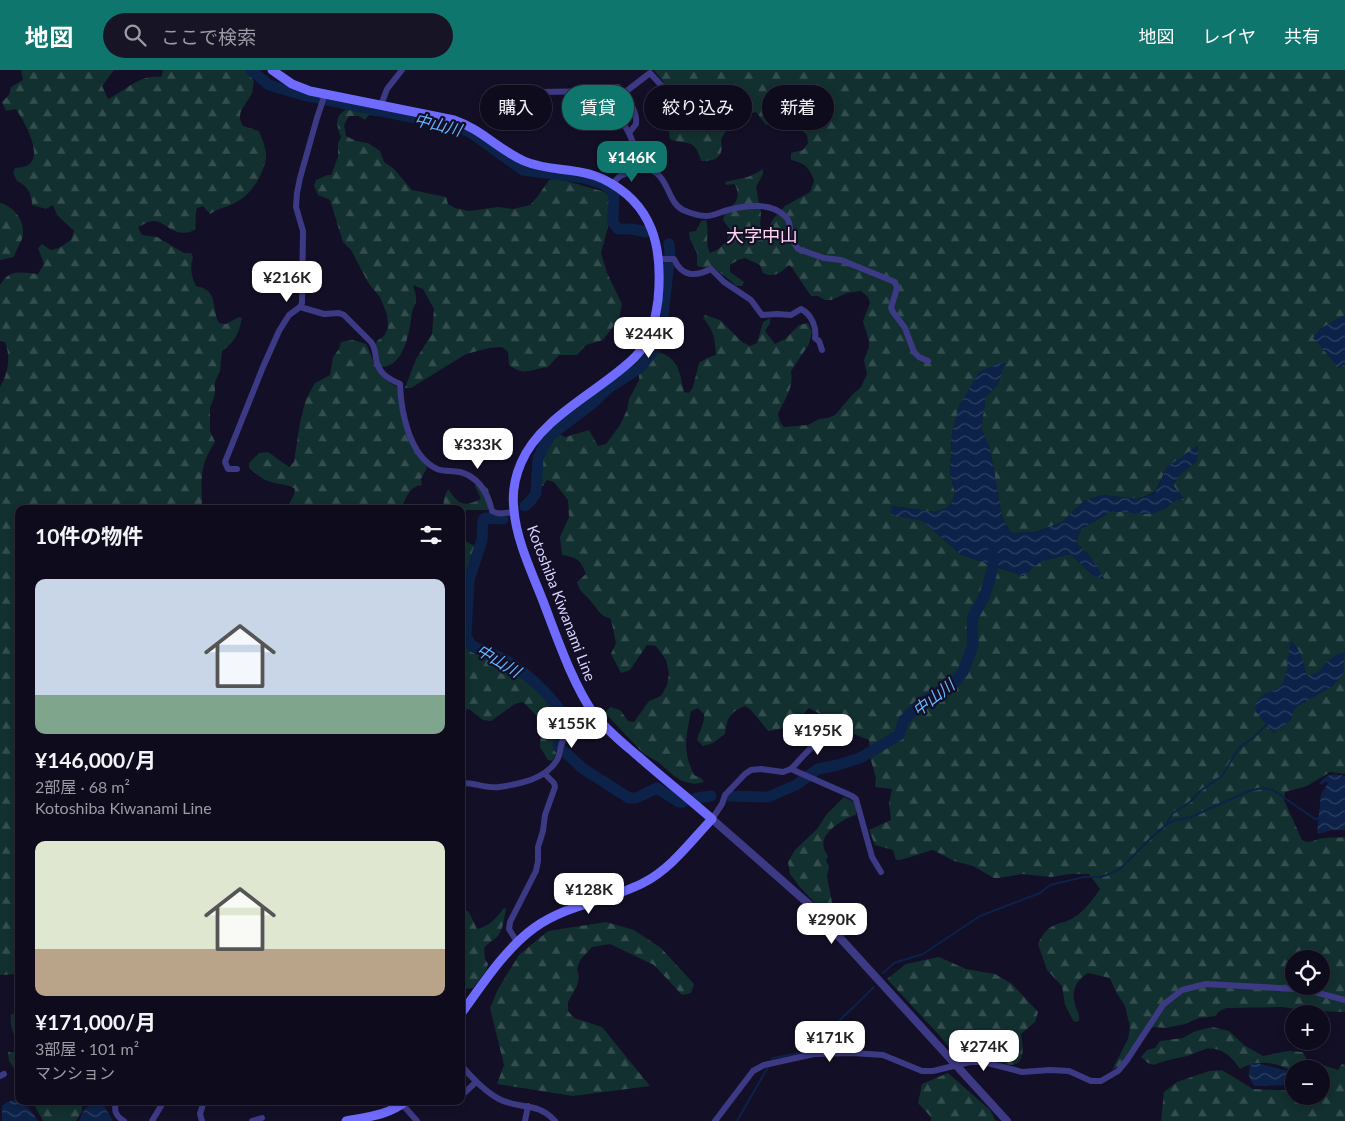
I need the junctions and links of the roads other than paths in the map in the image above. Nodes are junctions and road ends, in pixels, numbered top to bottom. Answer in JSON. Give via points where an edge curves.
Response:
{"nodes":[{"id":1,"x":272,"y":70,"type":"edge"},
{"id":2,"x":402,"y":70,"type":"edge"},
{"id":3,"x":634,"y":85,"type":"edge"},
{"id":4,"x":661,"y":85,"type":"edge"},
{"id":5,"x":325,"y":99,"type":"junction"},
{"id":6,"x":381,"y":105,"type":"junction"},
{"id":7,"x":634,"y":109,"type":"edge"},
{"id":8,"x":634,"y":127,"type":"edge"},
{"id":9,"x":627,"y":130,"type":"edge"},
{"id":10,"x":631,"y":130,"type":"edge"},
{"id":11,"x":629,"y":133,"type":"junction"},
{"id":12,"x":643,"y":167,"type":"junction"},
{"id":13,"x":612,"y":184,"type":"junction"},
{"id":14,"x":659,"y":259,"type":"junction"},
{"id":15,"x":300,"y":306,"type":"junction"},
{"id":16,"x":822,"y":350,"type":"dead end"},
{"id":17,"x":928,"y":361,"type":"dead end"},
{"id":18,"x":237,"y":469,"type":"dead end"},
{"id":19,"x":514,"y":512,"type":"junction"},
{"id":20,"x":595,"y":715,"type":"junction"},
{"id":21,"x":843,"y":735,"type":"dead end"},
{"id":22,"x":790,"y":769,"type":"junction"},
{"id":23,"x":545,"y":774,"type":"junction"},
{"id":24,"x":465,"y":783,"type":"edge"},
{"id":25,"x":712,"y":819,"type":"junction"},
{"id":26,"x":881,"y":872,"type":"dead end"},
{"id":27,"x":516,"y":942,"type":"junction"},
{"id":28,"x":1345,"y":1000,"type":"edge"},
{"id":29,"x":465,"y":1009,"type":"edge"},
{"id":30,"x":957,"y":1066,"type":"junction"},
{"id":31,"x":465,"y":1070,"type":"edge"},
{"id":32,"x":476,"y":1082,"type":"junction"},
{"id":33,"x":465,"y":1092,"type":"edge"},
{"id":34,"x":115,"y":1105,"type":"edge"},
{"id":35,"x":162,"y":1105,"type":"edge"},
{"id":36,"x":203,"y":1105,"type":"edge"},
{"id":37,"x":400,"y":1105,"type":"edge"},
{"id":38,"x":405,"y":1105,"type":"edge"},
{"id":39,"x":528,"y":1106,"type":"junction"},
{"id":40,"x":262,"y":1118,"type":"dead end"},
{"id":41,"x":124,"y":1121,"type":"edge"},
{"id":42,"x":152,"y":1121,"type":"edge"},
{"id":43,"x":202,"y":1121,"type":"edge"},
{"id":44,"x":252,"y":1121,"type":"edge"},
{"id":45,"x":346,"y":1121,"type":"edge"},
{"id":46,"x":417,"y":1121,"type":"edge"},
{"id":47,"x":525,"y":1121,"type":"edge"},
{"id":48,"x":555,"y":1121,"type":"edge"},
{"id":49,"x":716,"y":1121,"type":"edge"},
{"id":50,"x":1007,"y":1121,"type":"edge"}],
"edges":[{"from":1,"to":5,"type":"main road","name":"Kotoshiba Kiwanami Line","via":[[292,84]]},
{"from":2,"to":6,"type":"street","via":[[387,89]]},
{"from":3,"to":4,"type":"street","via":[[650,72]]},
{"from":5,"to":6,"type":"main road","name":"Kotoshiba Kiwanami Line"},
{"from":5,"to":15,"type":"street","via":[[297,193],[296,207],[302,231],[303,297]]},
{"from":6,"to":13,"type":"main road","name":"Kotoshiba Kiwanami Line","via":[[462,123],[525,162],[584,173]]},
{"from":7,"to":8,"type":"street","via":[[637,119]]},
{"from":9,"to":11,"type":"street"},
{"from":10,"to":11,"type":"street"},
{"from":11,"to":12,"type":"street"},
{"from":12,"to":13,"type":"street","via":[[620,176]]},
{"from":12,"to":17,"type":"street","via":[[655,171],[682,210],[707,216],[751,205],[776,210],[787,218],[798,249],[841,260],[895,282],[897,288],[891,308],[905,328],[914,352]]},
{"from":13,"to":14,"type":"main road","name":"Kotoshiba Kiwanami Line","via":[[642,212],[653,233]]},
{"from":14,"to":16,"type":"street","via":[[674,259],[680,269],[695,275],[711,269],[750,300],[762,315],[787,316],[805,310],[815,326],[814,338]]},
{"from":14,"to":19,"type":"main road","name":"Kotoshiba Kiwanami Line","via":[[656,317],[647,341],[634,358],[534,440],[518,471]]},
{"from":15,"to":18,"type":"street","via":[[289,315],[279,331],[224,462],[228,468]]},
{"from":15,"to":19,"type":"street","via":[[324,314],[344,315],[371,342],[382,374],[400,384],[406,424],[424,461],[441,470],[459,472],[482,486],[495,513]]},
{"from":19,"to":20,"type":"main road","name":"Kotoshiba Kiwanami Line","via":[[551,622]]},
{"from":20,"to":23,"type":"street","via":[[568,733],[558,758]]},
{"from":20,"to":25,"type":"main road","name":"Kotoshiba Kiwanami Line"},
{"from":21,"to":22,"type":"street","via":[[815,743]]},
{"from":22,"to":25,"type":"street","via":[[783,772],[751,770],[725,795]]},
{"from":22,"to":26,"type":"street","via":[[856,799],[872,857]]},
{"from":23,"to":24,"type":"street","via":[[501,787]]},
{"from":23,"to":27,"type":"street","via":[[556,787],[545,815],[536,871],[510,922],[509,929]]},
{"from":25,"to":27,"type":"main road","via":[[653,878],[556,914]]},
{"from":25,"to":30,"type":"street","via":[[811,906]]},
{"from":27,"to":29,"type":"main road"},
{"from":28,"to":30,"type":"street","via":[[1296,989],[1194,986],[1182,990],[1163,1005],[1127,1060],[1118,1071],[1101,1081],[1091,1081],[1070,1071],[1022,1072],[984,1062]]},
{"from":30,"to":49,"type":"street","via":[[922,1071],[883,1056],[848,1053],[814,1054],[775,1062],[753,1071]]},
{"from":30,"to":50,"type":"street"},
{"from":31,"to":32,"type":"street"},
{"from":32,"to":33,"type":"street"},
{"from":32,"to":39,"type":"street","via":[[499,1099]]},
{"from":34,"to":41,"type":"street","via":[[116,1115]]},
{"from":35,"to":42,"type":"street"},
{"from":36,"to":43,"type":"street"},
{"from":37,"to":45,"type":"main road","via":[[380,1114]]},
{"from":38,"to":46,"type":"street"},
{"from":39,"to":47,"type":"street"},
{"from":39,"to":48,"type":"street","via":[[545,1111]]},
{"from":40,"to":44,"type":"street"}]}
